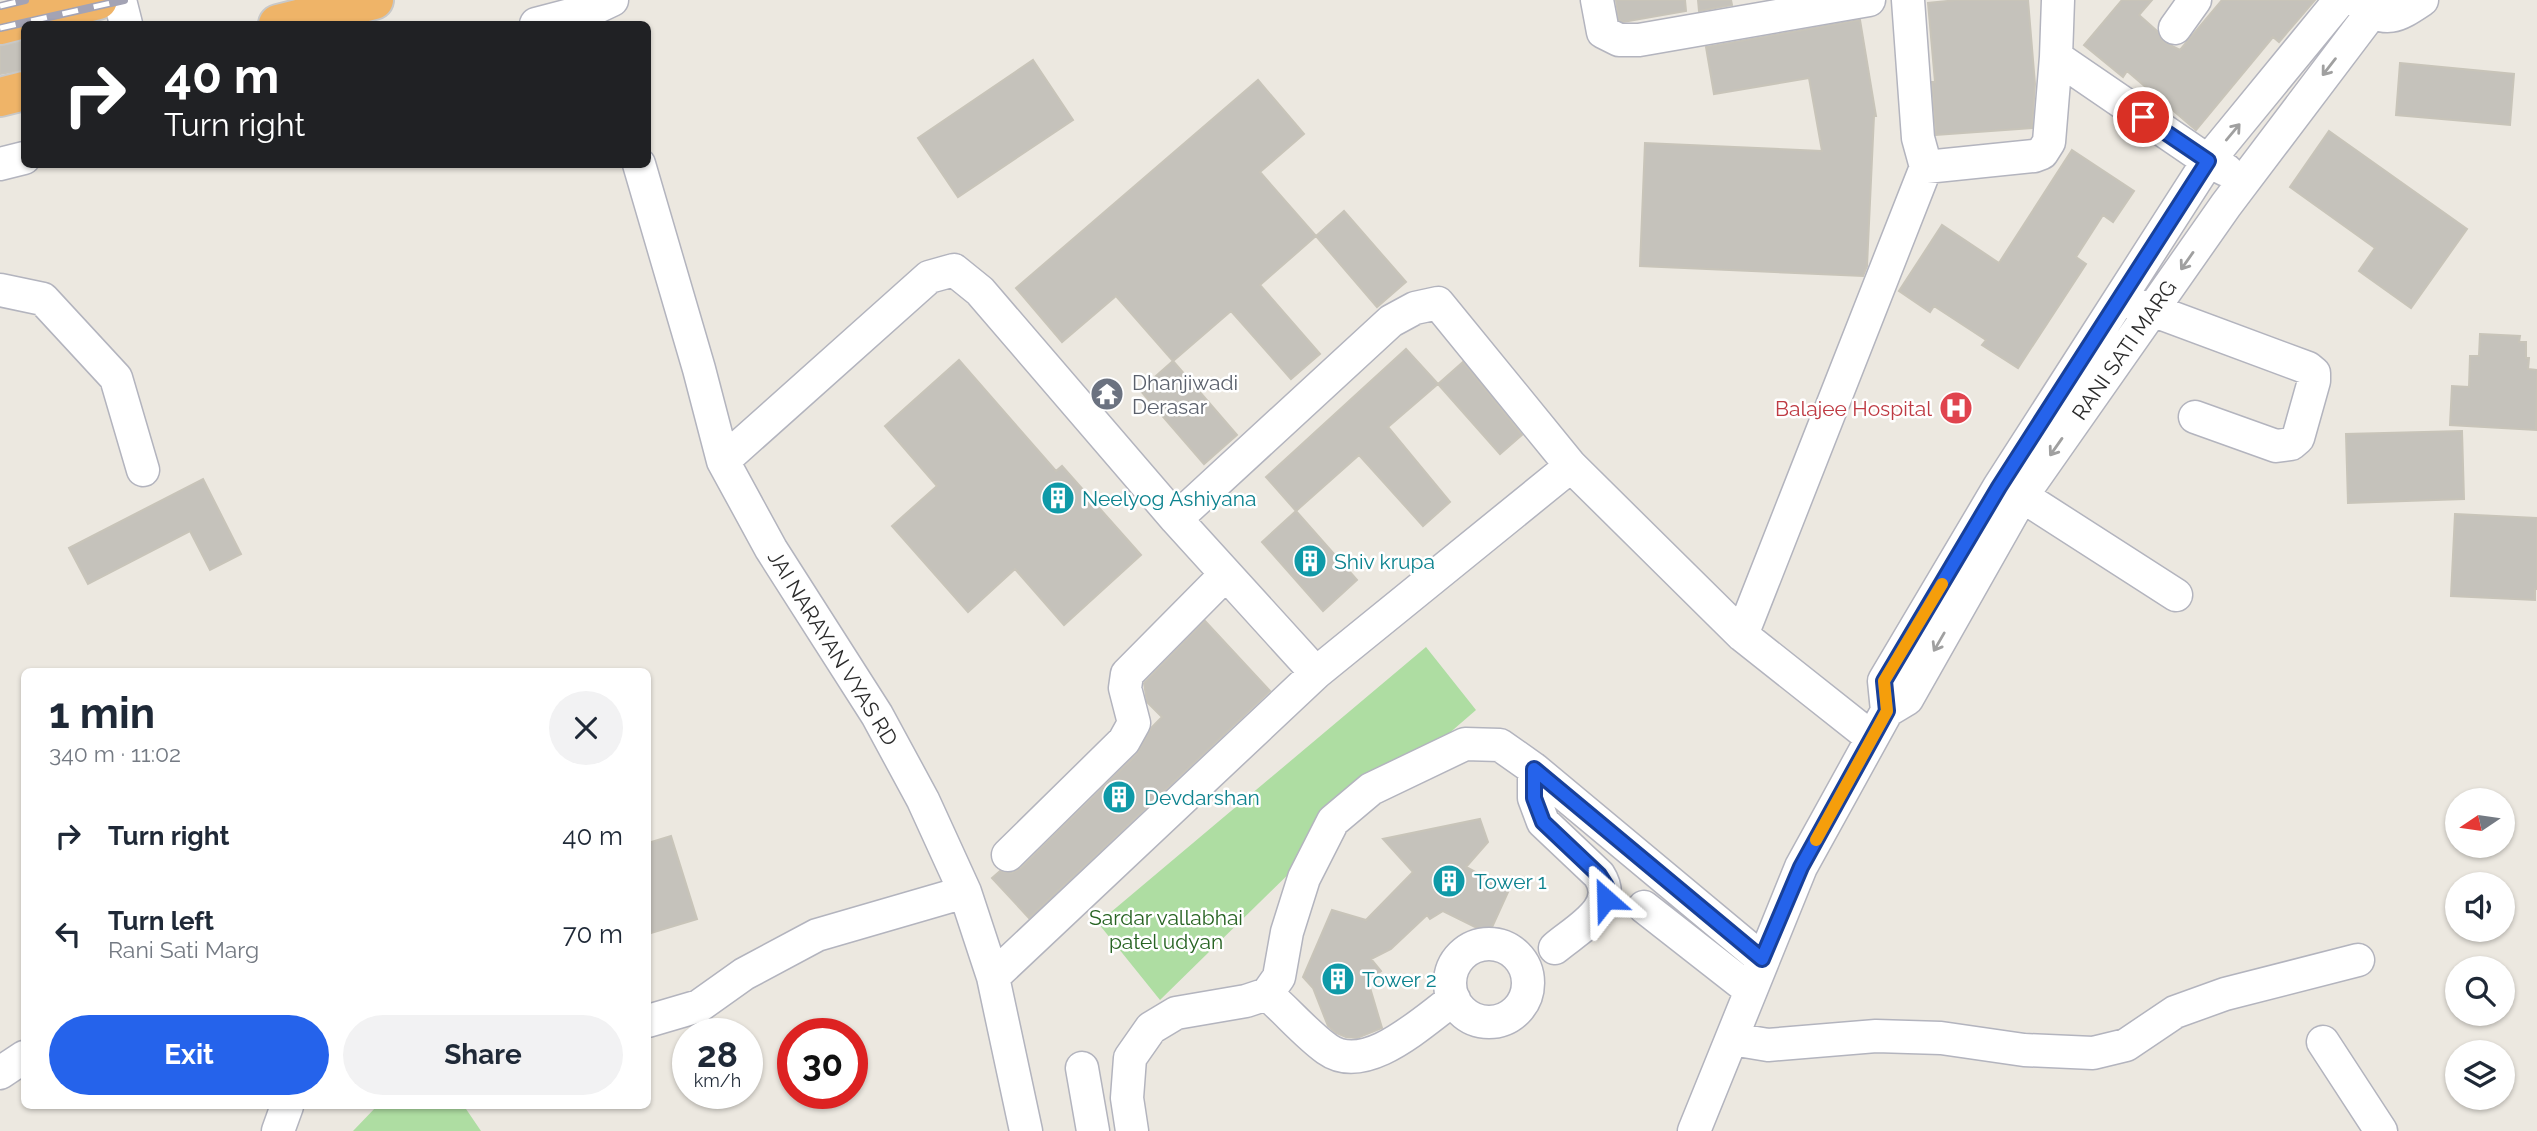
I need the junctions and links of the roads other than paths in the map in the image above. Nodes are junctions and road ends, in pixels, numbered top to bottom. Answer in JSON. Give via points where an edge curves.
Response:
{"nodes":[{"id":1,"x":98,"y":0,"type":"edge"},
{"id":2,"x":120,"y":0,"type":"edge"},
{"id":3,"x":1597,"y":0,"type":"edge"},
{"id":4,"x":1869,"y":0,"type":"edge"},
{"id":5,"x":1908,"y":0,"type":"edge"},
{"id":6,"x":2058,"y":0,"type":"edge"},
{"id":7,"x":2195,"y":0,"type":"edge"},
{"id":8,"x":2340,"y":0,"type":"edge"},
{"id":9,"x":2422,"y":0,"type":"edge"},
{"id":10,"x":358,"y":4,"type":"edge"},
{"id":11,"x":2370,"y":4,"type":"edge"},
{"id":12,"x":598,"y":8,"type":"edge"},
{"id":13,"x":125,"y":21,"type":"edge"},
{"id":14,"x":290,"y":21,"type":"edge"},
{"id":15,"x":548,"y":21,"type":"edge"},
{"id":16,"x":0,"y":25,"type":"edge"},
{"id":17,"x":2175,"y":28,"type":"dead end"},
{"id":18,"x":2056,"y":57,"type":"junction"},
{"id":19,"x":21,"y":92,"type":"edge"},
{"id":20,"x":0,"y":97,"type":"edge"},
{"id":21,"x":21,"y":159,"type":"edge"},
{"id":22,"x":2208,"y":161,"type":"junction"},
{"id":23,"x":0,"y":164,"type":"edge"},
{"id":24,"x":1926,"y":167,"type":"junction"},
{"id":25,"x":640,"y":168,"type":"edge"},
{"id":26,"x":2245,"y":180,"type":"junction"},
{"id":27,"x":0,"y":290,"type":"edge"},
{"id":28,"x":2121,"y":298,"type":"junction"},
{"id":29,"x":2152,"y":311,"type":"junction"},
{"id":30,"x":2194,"y":417,"type":"dead end"},
{"id":31,"x":723,"y":461,"type":"junction"},
{"id":32,"x":1571,"y":466,"type":"junction"},
{"id":33,"x":143,"y":470,"type":"dead end"},
{"id":34,"x":2011,"y":492,"type":"junction"},
{"id":35,"x":1176,"y":519,"type":"junction"},
{"id":36,"x":1226,"y":574,"type":"junction"},
{"id":37,"x":2176,"y":595,"type":"dead end"},
{"id":38,"x":1742,"y":635,"type":"junction"},
{"id":39,"x":1316,"y":673,"type":"junction"},
{"id":40,"x":1879,"y":724,"type":"junction"},
{"id":41,"x":1534,"y":769,"type":"junction"},
{"id":42,"x":1008,"y":855,"type":"dead end"},
{"id":43,"x":965,"y":892,"type":"junction"},
{"id":44,"x":1644,"y":908,"type":"dead end"},
{"id":45,"x":1555,"y":948,"type":"dead end"},
{"id":46,"x":1762,"y":959,"type":"junction"},
{"id":47,"x":2358,"y":960,"type":"dead end"},
{"id":48,"x":993,"y":977,"type":"junction"},
{"id":49,"x":1750,"y":990,"type":"junction"},
{"id":50,"x":1267,"y":993,"type":"junction"},
{"id":51,"x":1454,"y":999,"type":"dead end"},
{"id":52,"x":651,"y":1020,"type":"edge"},
{"id":53,"x":1732,"y":1039,"type":"junction"},
{"id":54,"x":2323,"y":1042,"type":"dead end"},
{"id":55,"x":21,"y":1059,"type":"edge"},
{"id":56,"x":1082,"y":1068,"type":"dead end"},
{"id":57,"x":0,"y":1073,"type":"edge"},
{"id":58,"x":287,"y":1109,"type":"edge"},
{"id":59,"x":278,"y":1131,"type":"edge"},
{"id":60,"x":1026,"y":1131,"type":"edge"},
{"id":61,"x":1093,"y":1131,"type":"edge"},
{"id":62,"x":1132,"y":1131,"type":"edge"},
{"id":63,"x":1694,"y":1131,"type":"edge"},
{"id":64,"x":2381,"y":1131,"type":"edge"}],
"edges":[{"from":1,"to":16,"type":"highway"},
{"from":2,"to":13,"type":"street"},
{"from":3,"to":4,"type":"street","via":[[1603,32],[1619,40]]},
{"from":5,"to":24,"type":"street","via":[[1918,138]]},
{"from":6,"to":18,"type":"street"},
{"from":7,"to":17,"type":"street"},
{"from":22,"to":8,"type":"street","name":"RANI SATI MARG","one_way":true},
{"from":9,"to":11,"type":"street","via":[[2397,16]]},
{"from":10,"to":14,"type":"highway"},
{"from":11,"to":26,"type":"street","name":"RANI SATI MARG","one_way":true},
{"from":12,"to":15,"type":"street"},
{"from":18,"to":22,"type":"street"},
{"from":18,"to":24,"type":"street","via":[[2049,142],[2042,153]]},
{"from":19,"to":20,"type":"highway"},
{"from":21,"to":23,"type":"street"},
{"from":22,"to":26,"type":"street"},
{"from":22,"to":28,"type":"street","name":"RANI SATI MARG"},
{"from":24,"to":38,"type":"street"},
{"from":25,"to":31,"type":"street","name":"JAI NARAYAN VYAS RD"},
{"from":26,"to":29,"type":"street","name":"RANI SATI MARG","one_way":true},
{"from":27,"to":33,"type":"street","via":[[43,299],[116,378]]},
{"from":28,"to":29,"type":"street"},
{"from":28,"to":34,"type":"street","name":"RANI SATI MARG"},
{"from":29,"to":30,"type":"street","via":[[2314,373],[2298,438],[2284,446]]},
{"from":29,"to":34,"type":"street","name":"RANI SATI MARG","one_way":true},
{"from":31,"to":35,"type":"street","via":[[929,276],[954,270],[980,291]]},
{"from":31,"to":43,"type":"street","name":"JAI NARAYAN VYAS RD","via":[[771,549],[877,715]]},
{"from":32,"to":35,"type":"street","via":[[1438,303],[1415,308],[1391,321]]},
{"from":32,"to":38,"type":"street"},
{"from":32,"to":39,"type":"street"},
{"from":34,"to":37,"type":"street"},
{"from":34,"to":40,"type":"street","name":"RANI SATI MARG","via":[[1884,681]]},
{"from":35,"to":36,"type":"street"},
{"from":36,"to":39,"type":"street"},
{"from":36,"to":42,"type":"street","via":[[1127,674],[1125,688],[1134,723],[1124,741]]},
{"from":38,"to":40,"type":"street"},
{"from":39,"to":48,"type":"street"},
{"from":40,"to":46,"type":"street","name":"RANI SATI MARG","via":[[1801,867]]},
{"from":41,"to":45,"type":"street","via":[[1534,798],[1543,822],[1606,886],[1600,909]]},
{"from":41,"to":46,"type":"street"},
{"from":41,"to":50,"type":"street","via":[[1500,745],[1465,744],[1371,789],[1333,821],[1304,878],[1279,977]]},
{"from":43,"to":48,"type":"street","name":"JAI NARAYAN VYAS RD"},
{"from":43,"to":52,"type":"street","via":[[817,935],[744,974],[699,1006]]},
{"from":44,"to":49,"type":"street"},
{"from":46,"to":49,"type":"street","name":"RANI SATI MARG"},
{"from":47,"to":53,"type":"street","via":[[2225,994],[2175,1012],[2126,1045],[2093,1053],[1876,1035],[1768,1045]]},
{"from":48,"to":60,"type":"street","name":"JAI NARAYAN VYAS RD"},
{"from":49,"to":53,"type":"street","name":"RANI SATI MARG"},
{"from":50,"to":51,"type":"street","via":[[1328,1050],[1343,1056],[1369,1055],[1391,1046]]},
{"from":50,"to":62,"type":"street","via":[[1176,1013],[1151,1028],[1130,1058],[1127,1098]]},
{"from":53,"to":63,"type":"street","name":"RANI SATI MARG"},
{"from":54,"to":64,"type":"street"},
{"from":55,"to":57,"type":"street"},
{"from":56,"to":61,"type":"street"},
{"from":58,"to":59,"type":"street"}]}
